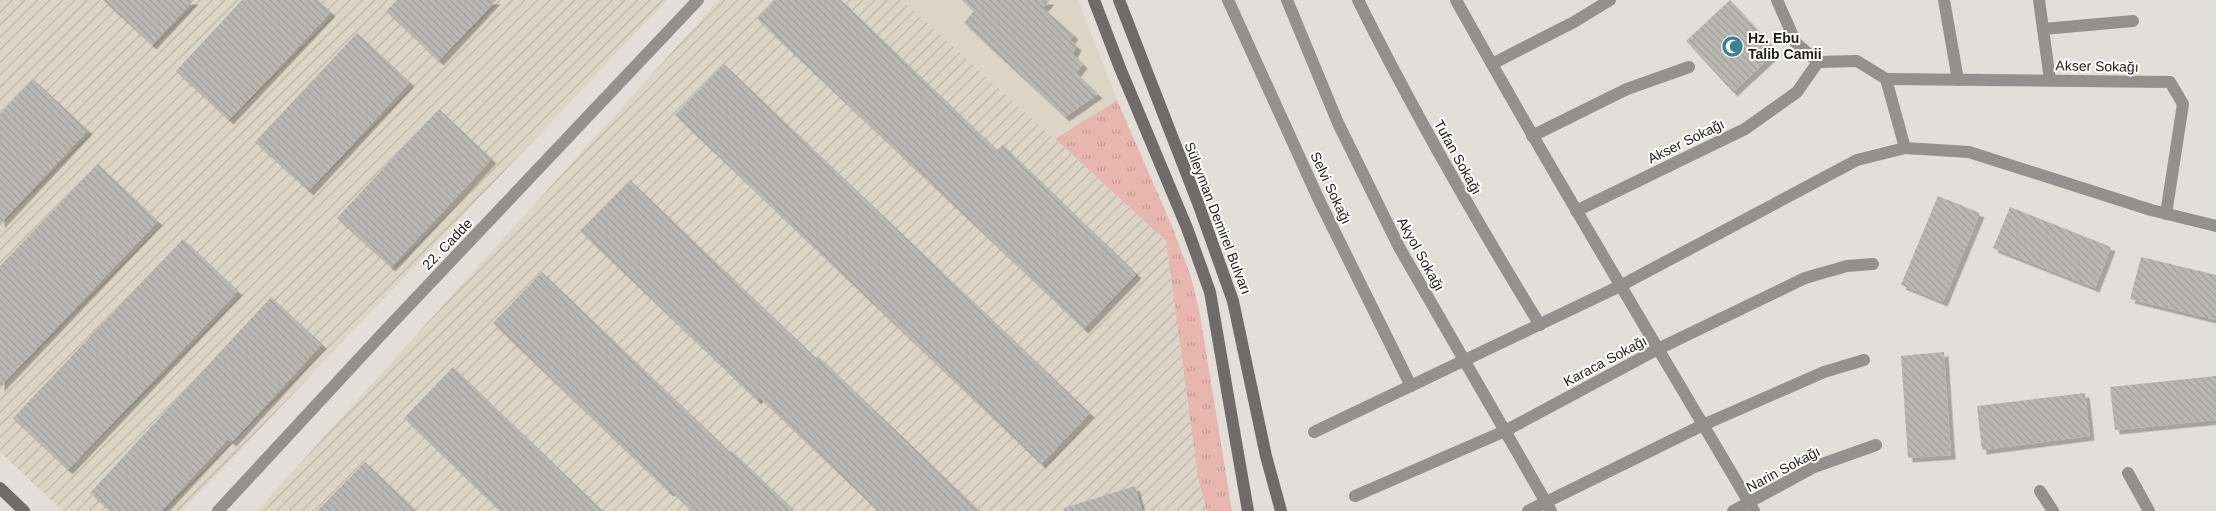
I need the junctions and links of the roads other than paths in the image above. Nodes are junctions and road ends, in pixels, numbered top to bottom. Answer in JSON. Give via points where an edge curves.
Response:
{"nodes":[{"id":1,"x":698,"y":0,"type":"edge"},
{"id":2,"x":1094,"y":0,"type":"edge"},
{"id":3,"x":1119,"y":0,"type":"edge"},
{"id":4,"x":1228,"y":0,"type":"edge"},
{"id":5,"x":1287,"y":0,"type":"edge"},
{"id":6,"x":1358,"y":0,"type":"edge"},
{"id":7,"x":1456,"y":0,"type":"edge"},
{"id":8,"x":1610,"y":0,"type":"edge"},
{"id":9,"x":1777,"y":0,"type":"edge"},
{"id":10,"x":1944,"y":0,"type":"edge"},
{"id":11,"x":2039,"y":0,"type":"edge"},
{"id":12,"x":2133,"y":21,"type":"dead end"},
{"id":13,"x":2043,"y":29,"type":"junction"},
{"id":14,"x":1818,"y":62,"type":"junction"},
{"id":15,"x":1492,"y":64,"type":"junction"},
{"id":16,"x":1689,"y":67,"type":"dead end"},
{"id":17,"x":1886,"y":79,"type":"junction"},
{"id":18,"x":1958,"y":80,"type":"junction"},
{"id":19,"x":2050,"y":80,"type":"junction"},
{"id":20,"x":1532,"y":136,"type":"junction"},
{"id":21,"x":1905,"y":148,"type":"junction"},
{"id":22,"x":1576,"y":211,"type":"junction"},
{"id":23,"x":2166,"y":214,"type":"junction"},
{"id":24,"x":2216,"y":226,"type":"edge"},
{"id":25,"x":1873,"y":264,"type":"dead end"},
{"id":26,"x":1620,"y":286,"type":"junction"},
{"id":27,"x":1540,"y":325,"type":"junction"},
{"id":28,"x":1658,"y":350,"type":"junction"},
{"id":29,"x":1464,"y":360,"type":"junction"},
{"id":30,"x":1864,"y":360,"type":"dead end"},
{"id":31,"x":1411,"y":386,"type":"junction"},
{"id":32,"x":1703,"y":425,"type":"junction"},
{"id":33,"x":1505,"y":431,"type":"junction"},
{"id":34,"x":1314,"y":432,"type":"dead end"},
{"id":35,"x":1876,"y":445,"type":"dead end"},
{"id":36,"x":2128,"y":473,"type":"dead end"},
{"id":37,"x":0,"y":488,"type":"edge"},
{"id":38,"x":2040,"y":491,"type":"dead end"},
{"id":39,"x":1355,"y":496,"type":"dead end"},
{"id":40,"x":1548,"y":506,"type":"edge"},
{"id":41,"x":1752,"y":507,"type":"edge"},
{"id":42,"x":24,"y":511,"type":"edge"},
{"id":43,"x":218,"y":511,"type":"edge"},
{"id":44,"x":1248,"y":511,"type":"edge"},
{"id":45,"x":1281,"y":511,"type":"edge"},
{"id":46,"x":1528,"y":511,"type":"edge"},
{"id":47,"x":1733,"y":511,"type":"edge"},
{"id":48,"x":2053,"y":511,"type":"edge"},
{"id":49,"x":2149,"y":511,"type":"edge"}],
"edges":[{"from":1,"to":43,"type":"street","name":"22. Cadde"},
{"from":2,"to":44,"type":"main road","via":[[1210,292]]},
{"from":3,"to":45,"type":"main road","name":"Süleyman Demirel Bulvarı","via":[[1233,300]]},
{"from":4,"to":31,"type":"street","name":"Selvi Sokağı","via":[[1319,200]]},
{"from":5,"to":29,"type":"street","name":"Akyol Sokağı","via":[[1338,123],[1398,247]]},
{"from":6,"to":27,"type":"street","name":"Tufan Sokağı","via":[[1479,225]]},
{"from":7,"to":15,"type":"street"},
{"from":8,"to":15,"type":"street"},
{"from":9,"to":14,"type":"street","via":[[1796,43]]},
{"from":10,"to":18,"type":"street"},
{"from":11,"to":13,"type":"street"},
{"from":12,"to":13,"type":"street"},
{"from":13,"to":19,"type":"street"},
{"from":14,"to":17,"type":"street","via":[[1857,61]]},
{"from":14,"to":22,"type":"street","name":"Akser Sokağı","via":[[1797,92],[1745,129]]},
{"from":15,"to":20,"type":"street"},
{"from":16,"to":20,"type":"street","via":[[1627,90]]},
{"from":17,"to":18,"type":"street","name":"Akser Sokağı"},
{"from":17,"to":21,"type":"street"},
{"from":18,"to":19,"type":"street","name":"Akser Sokağı"},
{"from":19,"to":23,"type":"street","name":"Akser Sokağı","via":[[2170,82],[2183,104]]},
{"from":20,"to":22,"type":"street"},
{"from":21,"to":23,"type":"street","via":[[1970,152]]},
{"from":21,"to":26,"type":"street","via":[[1857,160]]},
{"from":22,"to":26,"type":"street"},
{"from":23,"to":24,"type":"street"},
{"from":25,"to":28,"type":"street","name":"Karaca Sokağı","via":[[1847,266],[1805,278]]},
{"from":26,"to":27,"type":"street"},
{"from":26,"to":28,"type":"street"},
{"from":27,"to":29,"type":"street"},
{"from":28,"to":32,"type":"street"},
{"from":28,"to":33,"type":"street","name":"Karaca Sokağı"},
{"from":29,"to":31,"type":"street"},
{"from":29,"to":33,"type":"street","name":"Akyol Sokağı"},
{"from":30,"to":32,"type":"street","via":[[1824,372]]},
{"from":31,"to":34,"type":"street"},
{"from":32,"to":40,"type":"street"},
{"from":32,"to":41,"type":"street"},
{"from":33,"to":39,"type":"street","name":"Karaca Sokağı"},
{"from":33,"to":40,"type":"street","name":"Akyol Sokağı"},
{"from":35,"to":41,"type":"street","name":"Narin Sokağı","via":[[1814,467]]},
{"from":36,"to":49,"type":"street"},
{"from":37,"to":42,"type":"main road"},
{"from":38,"to":48,"type":"street"},
{"from":40,"to":46,"type":"street"},
{"from":41,"to":47,"type":"street","name":"Narin Sokağı"}]}
